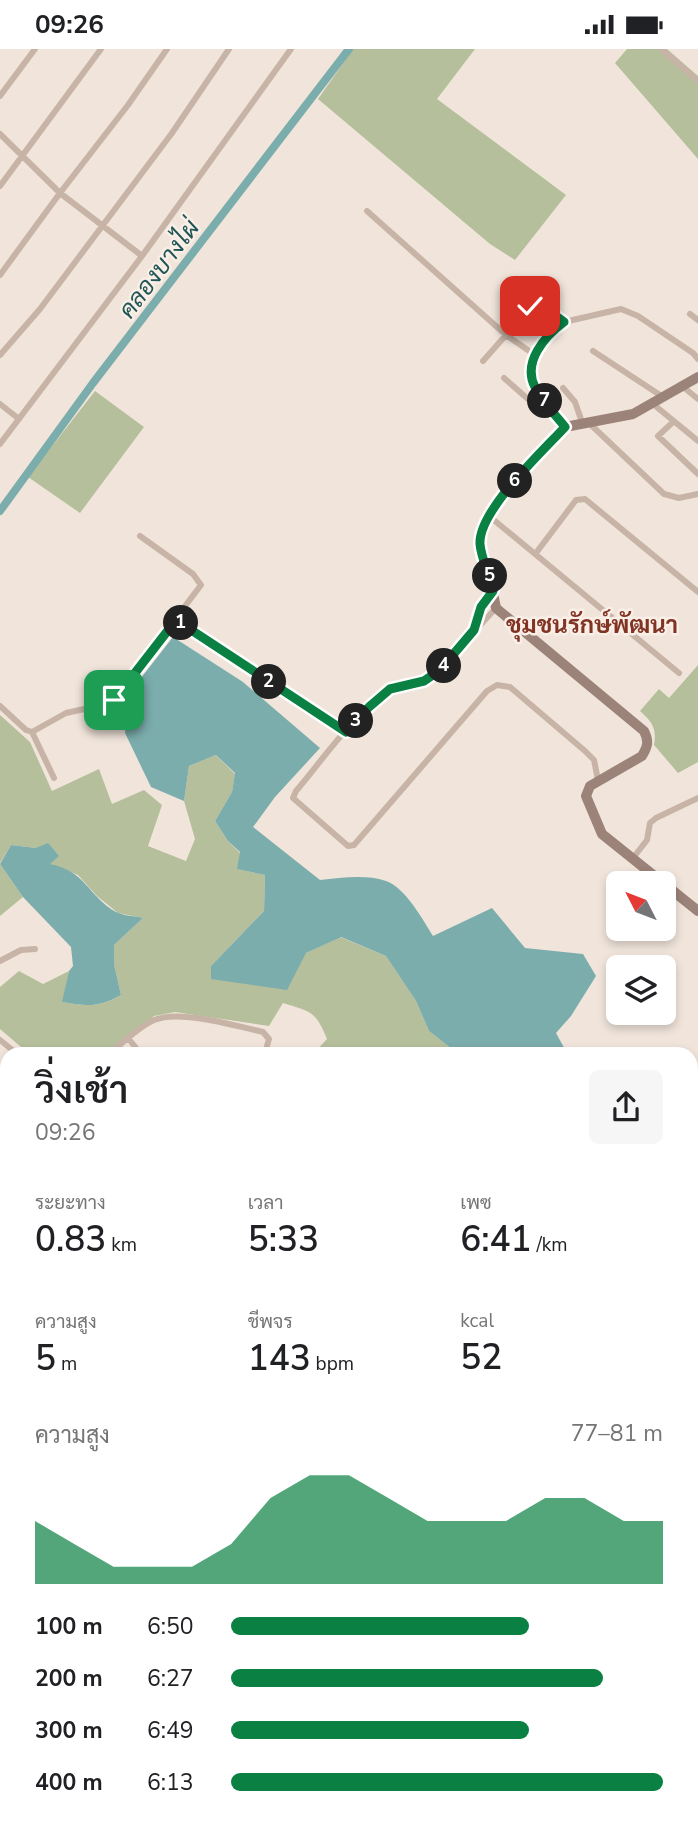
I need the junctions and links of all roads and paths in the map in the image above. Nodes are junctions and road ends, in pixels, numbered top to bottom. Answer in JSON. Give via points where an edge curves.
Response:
{"nodes":[{"id":1,"x":34,"y":49,"type":"edge"},
{"id":2,"x":101,"y":49,"type":"edge"},
{"id":3,"x":167,"y":49,"type":"edge"},
{"id":4,"x":229,"y":49,"type":"edge"},
{"id":5,"x":291,"y":49,"type":"edge"},
{"id":6,"x":660,"y":49,"type":"edge"},
{"id":7,"x":698,"y":82,"type":"edge"},
{"id":8,"x":0,"y":96,"type":"edge"},
{"id":9,"x":0,"y":134,"type":"edge"},
{"id":10,"x":22,"y":156,"type":"junction"},
{"id":11,"x":0,"y":186,"type":"edge"},
{"id":12,"x":60,"y":193,"type":"junction"},
{"id":13,"x":367,"y":211,"type":"dead end"},
{"id":14,"x":102,"y":225,"type":"junction"},
{"id":15,"x":142,"y":256,"type":"junction"},
{"id":16,"x":0,"y":275,"type":"edge"},
{"id":17,"x":512,"y":301,"type":"dead end"},
{"id":18,"x":690,"y":314,"type":"dead end"},
{"id":19,"x":698,"y":320,"type":"edge"},
{"id":20,"x":564,"y":322,"type":"junction"},
{"id":21,"x":506,"y":335,"type":"junction"},
{"id":22,"x":698,"y":345,"type":"edge"},
{"id":23,"x":593,"y":351,"type":"dead end"},
{"id":24,"x":0,"y":355,"type":"edge"},
{"id":25,"x":535,"y":355,"type":"junction"},
{"id":26,"x":696,"y":356,"type":"edge"},
{"id":27,"x":483,"y":361,"type":"dead end"},
{"id":28,"x":698,"y":377,"type":"edge"},
{"id":29,"x":503,"y":378,"type":"dead end"},
{"id":30,"x":682,"y":386,"type":"junction"},
{"id":31,"x":564,"y":389,"type":"dead end"},
{"id":32,"x":663,"y":397,"type":"junction"},
{"id":33,"x":543,"y":398,"type":"junction"},
{"id":34,"x":698,"y":399,"type":"edge"},
{"id":35,"x":0,"y":404,"type":"edge"},
{"id":36,"x":653,"y":404,"type":"junction"},
{"id":37,"x":19,"y":419,"type":"junction"},
{"id":38,"x":673,"y":422,"type":"junction"},
{"id":39,"x":587,"y":424,"type":"junction"},
{"id":40,"x":565,"y":427,"type":"junction"},
{"id":41,"x":698,"y":441,"type":"edge"},
{"id":42,"x":0,"y":444,"type":"edge"},
{"id":43,"x":698,"y":474,"type":"edge"},
{"id":44,"x":698,"y":494,"type":"edge"},
{"id":45,"x":489,"y":516,"type":"junction"},
{"id":46,"x":140,"y":536,"type":"dead end"},
{"id":47,"x":536,"y":553,"type":"junction"},
{"id":48,"x":493,"y":591,"type":"junction"},
{"id":49,"x":698,"y":592,"type":"edge"},
{"id":50,"x":496,"y":608,"type":"junction"},
{"id":51,"x":176,"y":620,"type":"junction"},
{"id":52,"x":474,"y":630,"type":"junction"},
{"id":53,"x":679,"y":673,"type":"dead end"},
{"id":54,"x":0,"y":706,"type":"edge"},
{"id":55,"x":32,"y":732,"type":"junction"},
{"id":56,"x":346,"y":732,"type":"junction"},
{"id":57,"x":54,"y":778,"type":"dead end"},
{"id":58,"x":598,"y":781,"type":"junction"},
{"id":59,"x":698,"y":799,"type":"edge"},
{"id":60,"x":633,"y":858,"type":"junction"},
{"id":61,"x":698,"y":911,"type":"edge"},
{"id":62,"x":35,"y":949,"type":"dead end"},
{"id":63,"x":0,"y":961,"type":"edge"},
{"id":64,"x":128,"y":1038,"type":"junction"},
{"id":65,"x":117,"y":1047,"type":"edge"},
{"id":66,"x":136,"y":1047,"type":"edge"},
{"id":67,"x":267,"y":1047,"type":"edge"}],
"edges":[{"from":1,"to":8,"type":"street"},
{"from":2,"to":10,"type":"street"},
{"from":3,"to":12,"type":"street"},
{"from":4,"to":14,"type":"street"},
{"from":5,"to":15,"type":"street"},
{"from":6,"to":7,"type":"street"},
{"from":9,"to":10,"type":"street"},
{"from":10,"to":11,"type":"street"},
{"from":10,"to":12,"type":"street"},
{"from":12,"to":14,"type":"street"},
{"from":12,"to":16,"type":"street"},
{"from":13,"to":21,"type":"street"},
{"from":14,"to":15,"type":"street"},
{"from":14,"to":24,"type":"street"},
{"from":15,"to":37,"type":"street"},
{"from":17,"to":20,"type":"street","via":[[542,309]]},
{"from":18,"to":19,"type":"street"},
{"from":20,"to":25,"type":"street","via":[[544,339]]},
{"from":20,"to":26,"type":"street","via":[[621,309]]},
{"from":21,"to":25,"type":"street"},
{"from":21,"to":27,"type":"street"},
{"from":22,"to":26,"type":"street"},
{"from":23,"to":32,"type":"street"},
{"from":25,"to":33,"type":"street","via":[[532,377]]},
{"from":28,"to":30,"type":"street"},
{"from":29,"to":33,"type":"street","via":[[529,400]]},
{"from":30,"to":32,"type":"street"},
{"from":30,"to":34,"type":"street"},
{"from":31,"to":39,"type":"street"},
{"from":32,"to":36,"type":"street"},
{"from":33,"to":40,"type":"street"},
{"from":35,"to":37,"type":"street"},
{"from":36,"to":38,"type":"street"},
{"from":36,"to":39,"type":"street","via":[[633,414]]},
{"from":37,"to":42,"type":"street"},
{"from":38,"to":41,"type":"street"},
{"from":38,"to":43,"type":"street","via":[[658,436]]},
{"from":39,"to":40,"type":"street"},
{"from":39,"to":44,"type":"street","via":[[664,494],[679,498]]},
{"from":40,"to":45,"type":"street","via":[[505,491]]},
{"from":45,"to":47,"type":"street"},
{"from":45,"to":48,"type":"street","via":[[480,542]]},
{"from":46,"to":51,"type":"street","via":[[199,580],[198,591]]},
{"from":47,"to":49,"type":"street","via":[[576,500],[585,499]]},
{"from":47,"to":53,"type":"street"},
{"from":48,"to":50,"type":"street"},
{"from":48,"to":52,"type":"street","via":[[481,607]]},
{"from":50,"to":52,"type":"street"},
{"from":50,"to":58,"type":"street","via":[[648,739],[642,755]]},
{"from":51,"to":55,"type":"street","via":[[114,700],[66,713]]},
{"from":51,"to":56,"type":"street"},
{"from":52,"to":56,"type":"street","via":[[434,675],[390,689]]},
{"from":54,"to":55,"type":"street"},
{"from":55,"to":57,"type":"street"},
{"from":56,"to":58,"type":"street","via":[[293,798],[351,846],[497,685],[510,687],[585,751],[594,760]]},
{"from":58,"to":60,"type":"street","via":[[586,796],[599,828]]},
{"from":59,"to":60,"type":"street","via":[[650,823],[648,840]]},
{"from":60,"to":61,"type":"street"},
{"from":62,"to":63,"type":"street","via":[[21,950]]},
{"from":64,"to":65,"type":"street"},
{"from":64,"to":66,"type":"street"},
{"from":64,"to":67,"type":"street","via":[[158,1018],[189,1018],[263,1032],[269,1039]]}]}
